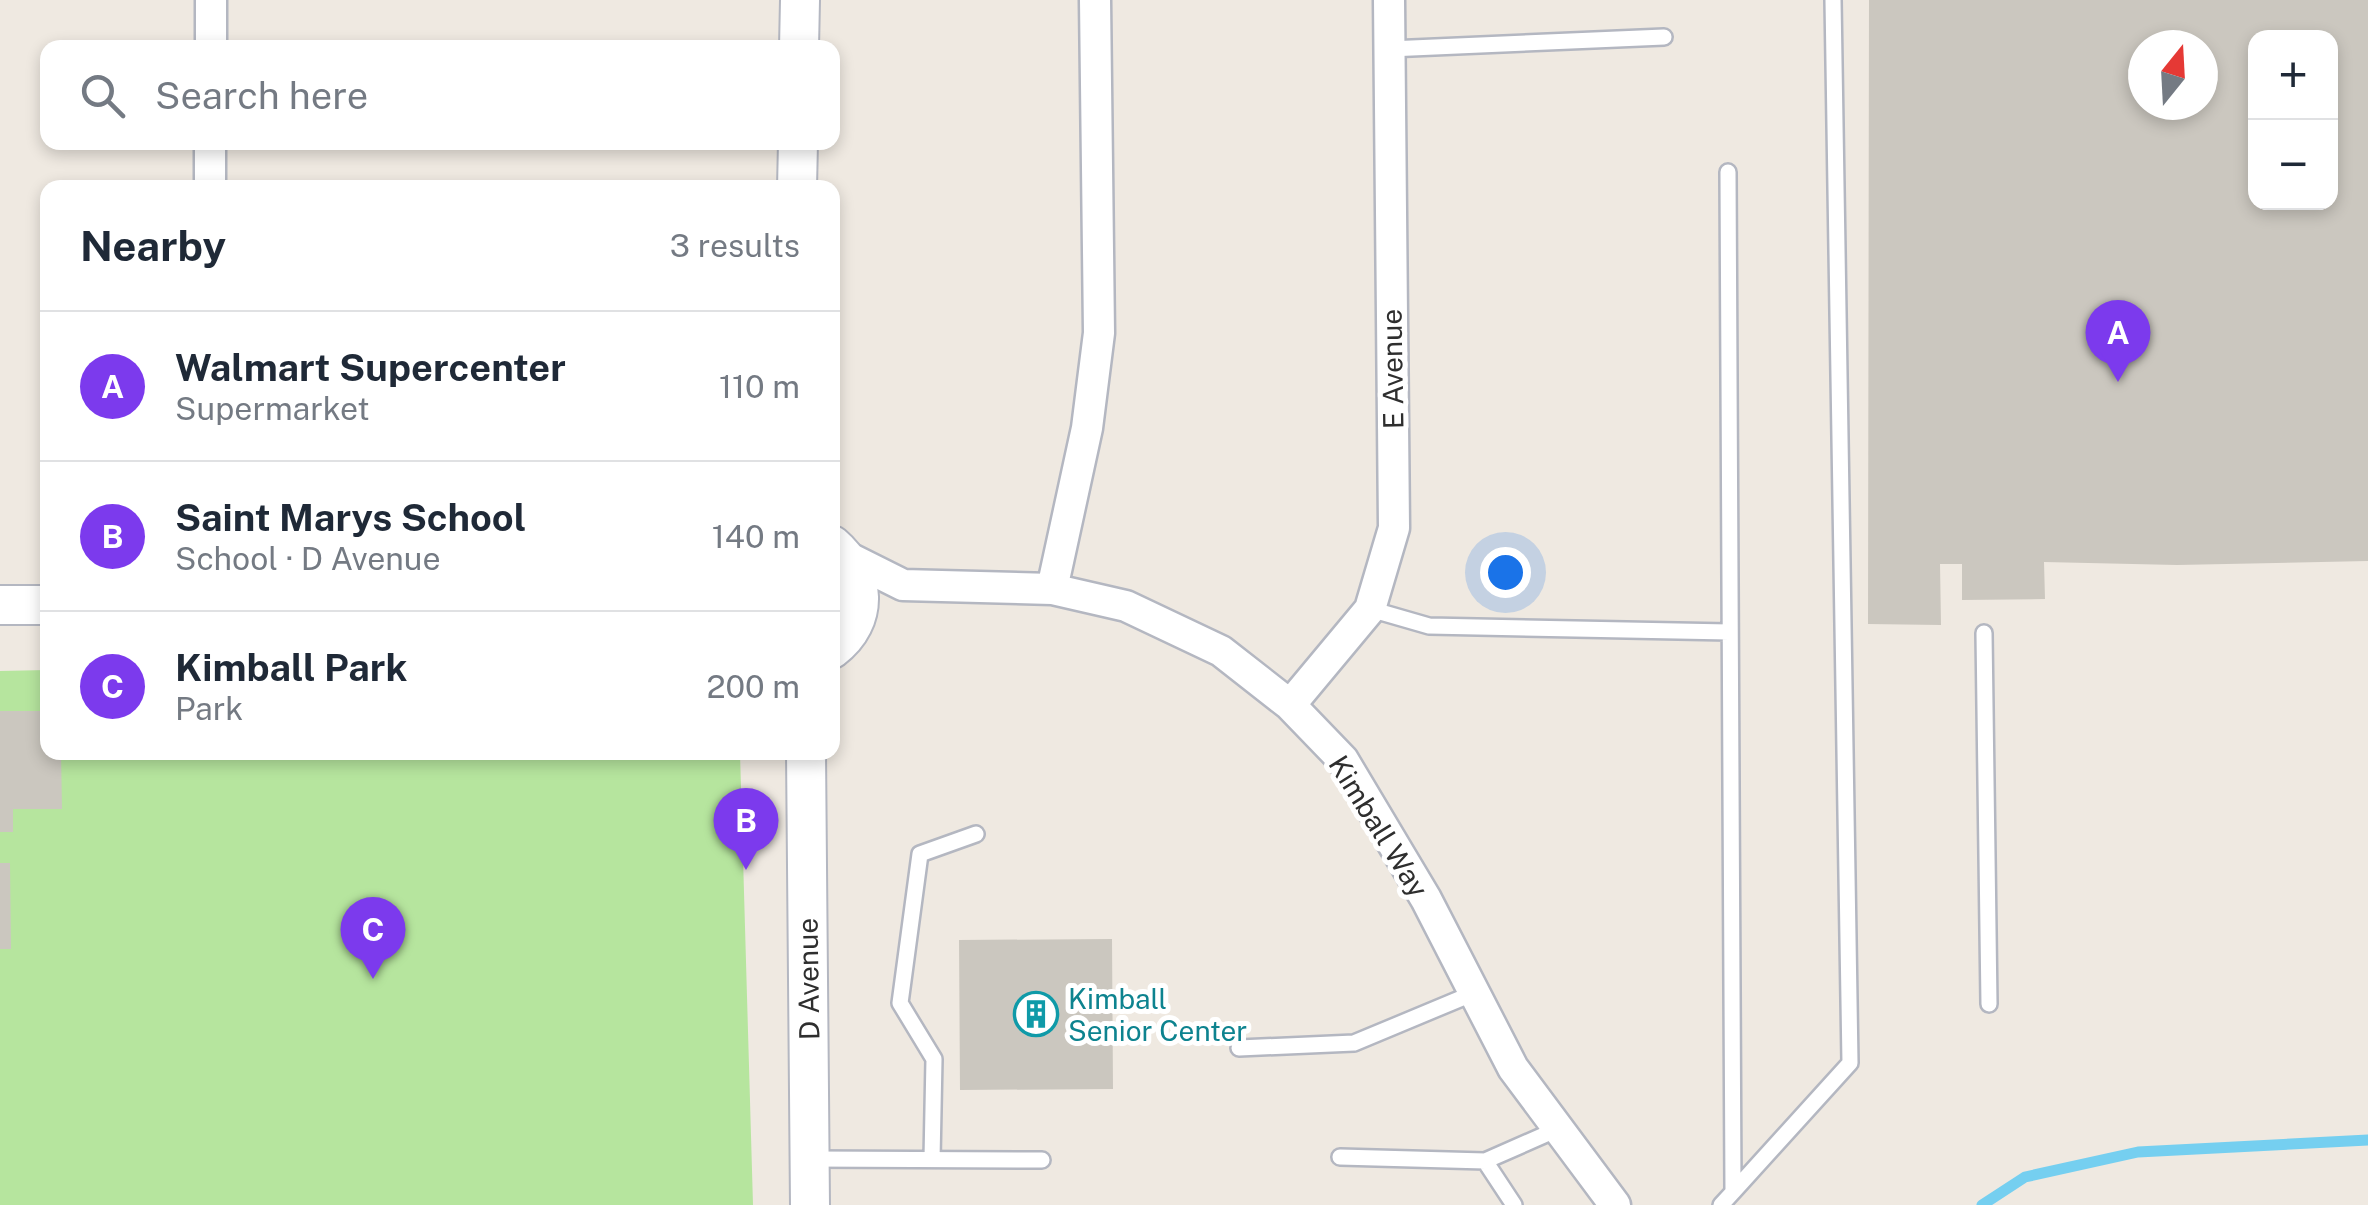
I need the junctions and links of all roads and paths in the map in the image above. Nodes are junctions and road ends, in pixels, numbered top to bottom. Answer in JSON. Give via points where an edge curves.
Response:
{"nodes":[{"id":1,"x":211,"y":0,"type":"edge"},
{"id":2,"x":800,"y":0,"type":"edge"},
{"id":3,"x":1095,"y":0,"type":"edge"},
{"id":4,"x":1389,"y":0,"type":"edge"},
{"id":5,"x":1833,"y":0,"type":"edge"},
{"id":6,"x":1664,"y":36,"type":"dead end"},
{"id":7,"x":211,"y":40,"type":"edge"},
{"id":8,"x":799,"y":40,"type":"edge"},
{"id":9,"x":1389,"y":49,"type":"junction"},
{"id":10,"x":210,"y":150,"type":"edge"},
{"id":11,"x":798,"y":150,"type":"edge"},
{"id":12,"x":1728,"y":172,"type":"dead end"},
{"id":13,"x":210,"y":180,"type":"edge"},
{"id":14,"x":797,"y":180,"type":"edge"},
{"id":15,"x":840,"y":551,"type":"edge"},
{"id":16,"x":840,"y":553,"type":"edge"},
{"id":17,"x":898,"y":583,"type":"junction"},
{"id":18,"x":1052,"y":589,"type":"junction"},
{"id":19,"x":40,"y":604,"type":"edge"},
{"id":20,"x":0,"y":605,"type":"edge"},
{"id":21,"x":1370,"y":609,"type":"junction"},
{"id":22,"x":1729,"y":632,"type":"junction"},
{"id":23,"x":1984,"y":633,"type":"dead end"},
{"id":24,"x":840,"y":641,"type":"edge"},
{"id":25,"x":840,"y":642,"type":"edge"},
{"id":26,"x":1290,"y":705,"type":"junction"},
{"id":27,"x":806,"y":760,"type":"edge"},
{"id":28,"x":976,"y":834,"type":"dead end"},
{"id":29,"x":1474,"y":992,"type":"junction"},
{"id":30,"x":1989,"y":1004,"type":"dead end"},
{"id":31,"x":1239,"y":1048,"type":"dead end"},
{"id":32,"x":1560,"y":1128,"type":"junction"},
{"id":33,"x":1340,"y":1157,"type":"dead end"},
{"id":34,"x":810,"y":1160,"type":"junction"},
{"id":35,"x":932,"y":1160,"type":"junction"},
{"id":36,"x":1042,"y":1160,"type":"dead end"},
{"id":37,"x":1485,"y":1161,"type":"junction"},
{"id":38,"x":1733,"y":1192,"type":"junction"},
{"id":39,"x":810,"y":1205,"type":"edge"},
{"id":40,"x":1514,"y":1205,"type":"edge"},
{"id":41,"x":1615,"y":1205,"type":"edge"},
{"id":42,"x":1721,"y":1205,"type":"edge"}],
"edges":[{"from":1,"to":7,"type":"street"},
{"from":2,"to":8,"type":"street"},
{"from":3,"to":18,"type":"street","via":[[1099,333]]},
{"from":4,"to":9,"type":"street","name":"E Avenue"},
{"from":5,"to":38,"type":"lane","via":[[1850,1063]]},
{"from":6,"to":9,"type":"lane"},
{"from":9,"to":21,"type":"street","name":"E Avenue","via":[[1394,528]]},
{"from":10,"to":13,"type":"street"},
{"from":11,"to":14,"type":"street"},
{"from":12,"to":22,"type":"lane"},
{"from":15,"to":17,"type":"street","name":"Kimball Way"},
{"from":16,"to":24,"type":"street","via":[[858,580],[860,600]]},
{"from":17,"to":18,"type":"street","name":"Kimball Way"},
{"from":17,"to":25,"type":"street"},
{"from":18,"to":26,"type":"street","name":"Kimball Way","via":[[1126,606],[1220,652]]},
{"from":19,"to":20,"type":"street"},
{"from":21,"to":22,"type":"lane","via":[[1429,626]]},
{"from":21,"to":26,"type":"street","name":"E Avenue"},
{"from":22,"to":38,"type":"lane"},
{"from":23,"to":30,"type":"lane"},
{"from":26,"to":29,"type":"street","name":"Kimball Way","via":[[1343,760]]},
{"from":27,"to":34,"type":"street","name":"D Avenue"},
{"from":28,"to":35,"type":"lane","via":[[920,854],[900,1003],[934,1058]]},
{"from":29,"to":31,"type":"lane","via":[[1354,1042]]},
{"from":29,"to":32,"type":"street","name":"Kimball Way","via":[[1512,1068]]},
{"from":32,"to":37,"type":"lane"},
{"from":32,"to":41,"type":"street","name":"Kimball Way"},
{"from":33,"to":37,"type":"lane"},
{"from":34,"to":35,"type":"lane"},
{"from":34,"to":39,"type":"street","name":"D Avenue"},
{"from":35,"to":36,"type":"lane"},
{"from":37,"to":40,"type":"lane"},
{"from":38,"to":42,"type":"lane"}]}
